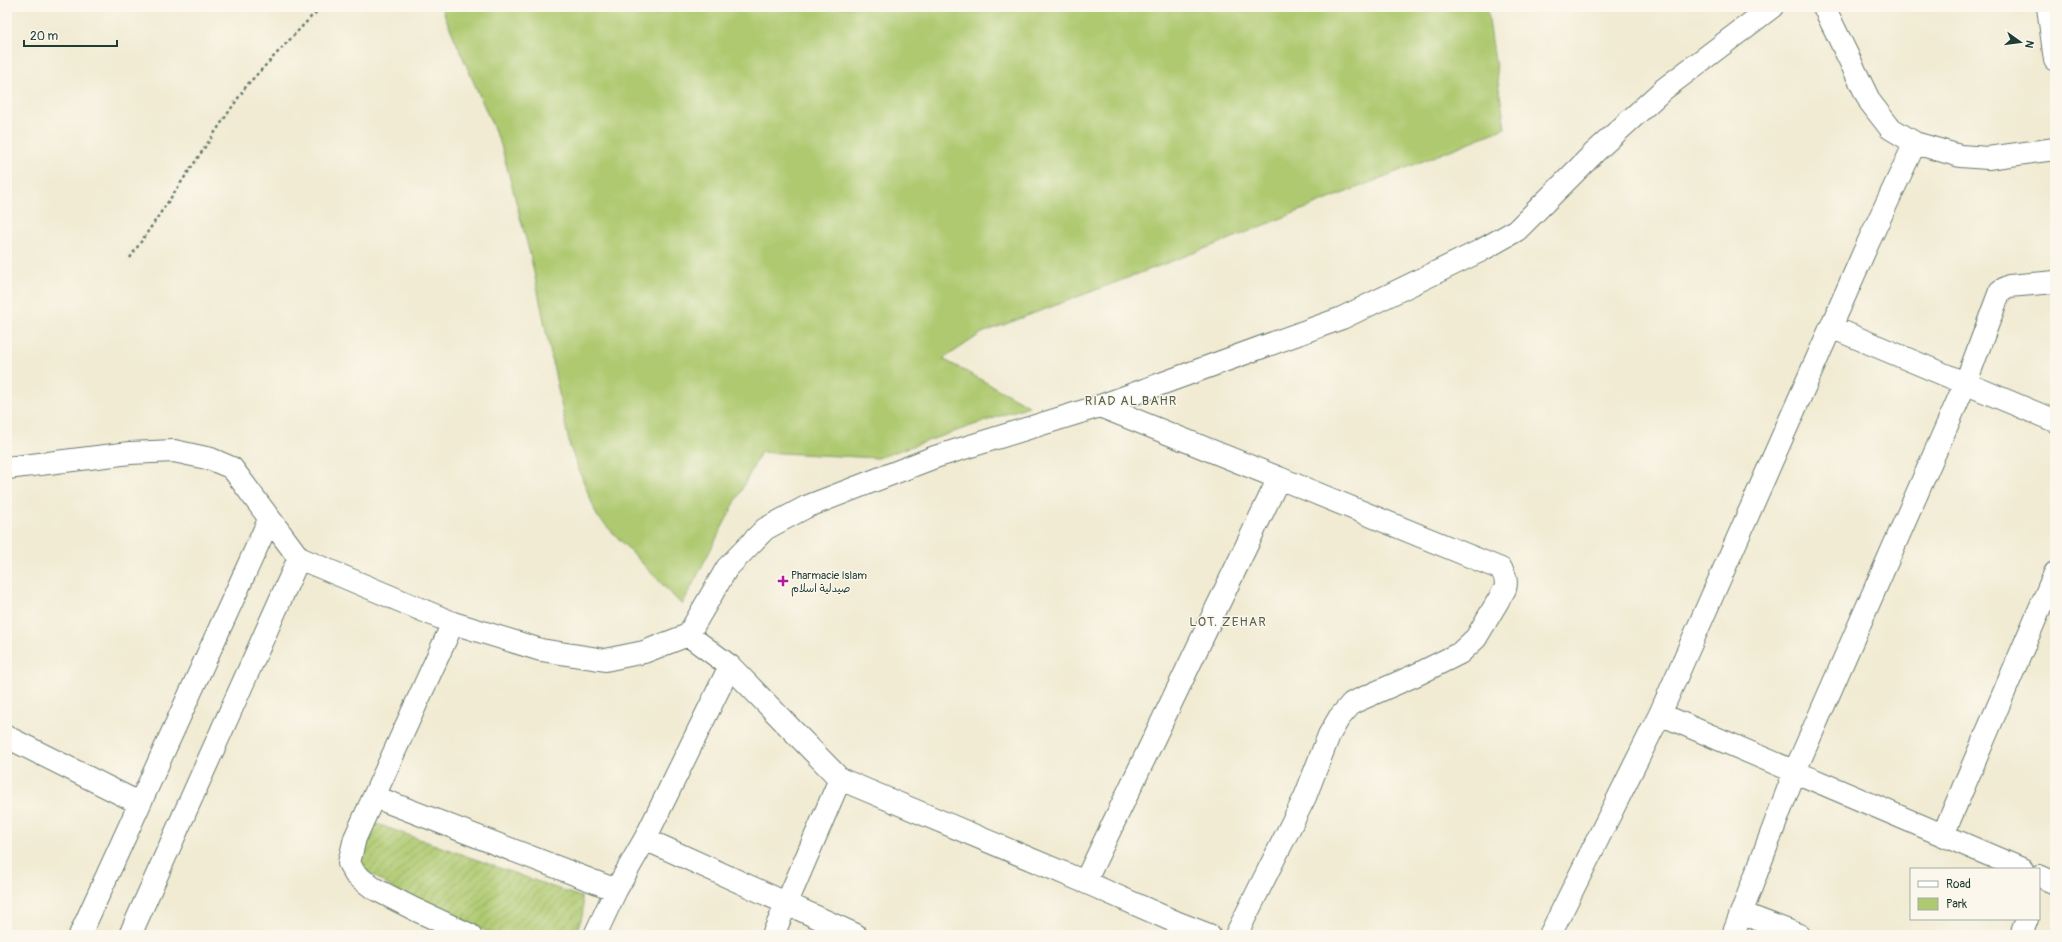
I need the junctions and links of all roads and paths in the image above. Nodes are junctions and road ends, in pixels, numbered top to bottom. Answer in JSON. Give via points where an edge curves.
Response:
{"nodes":[{"id":1,"x":324,"y":7,"type":"edge"},
{"id":2,"x":1772,"y":7,"type":"edge"},
{"id":3,"x":1824,"y":7,"type":"edge"},
{"id":4,"x":2048,"y":7,"type":"edge"},
{"id":5,"x":2055,"y":60,"type":"edge"},
{"id":6,"x":1916,"y":143,"type":"junction"},
{"id":7,"x":2055,"y":149,"type":"edge"},
{"id":8,"x":130,"y":258,"type":"dead end"},
{"id":9,"x":2055,"y":282,"type":"edge"},
{"id":10,"x":1831,"y":326,"type":"junction"},
{"id":11,"x":1966,"y":382,"type":"junction"},
{"id":12,"x":1100,"y":406,"type":"junction"},
{"id":13,"x":2055,"y":421,"type":"edge"},
{"id":14,"x":7,"y":468,"type":"edge"},
{"id":15,"x":1279,"y":478,"type":"junction"},
{"id":16,"x":269,"y":520,"type":"junction"},
{"id":17,"x":299,"y":558,"type":"junction"},
{"id":18,"x":2055,"y":573,"type":"edge"},
{"id":19,"x":453,"y":623,"type":"junction"},
{"id":20,"x":688,"y":635,"type":"junction"},
{"id":21,"x":730,"y":666,"type":"junction"},
{"id":22,"x":1660,"y":714,"type":"junction"},
{"id":23,"x":7,"y":737,"type":"edge"},
{"id":24,"x":1795,"y":771,"type":"junction"},
{"id":25,"x":840,"y":779,"type":"junction"},
{"id":26,"x":375,"y":797,"type":"junction"},
{"id":27,"x":139,"y":803,"type":"junction"},
{"id":28,"x":1943,"y":835,"type":"junction"},
{"id":29,"x":645,"y":839,"type":"junction"},
{"id":30,"x":2020,"y":868,"type":"edge"},
{"id":31,"x":1085,"y":882,"type":"junction"},
{"id":32,"x":616,"y":890,"type":"junction"},
{"id":33,"x":786,"y":905,"type":"junction"},
{"id":34,"x":1741,"y":913,"type":"junction"},
{"id":35,"x":2027,"y":920,"type":"edge"},
{"id":36,"x":86,"y":933,"type":"edge"},
{"id":37,"x":130,"y":935,"type":"edge"},
{"id":38,"x":470,"y":935,"type":"edge"},
{"id":39,"x":595,"y":935,"type":"edge"},
{"id":40,"x":773,"y":935,"type":"edge"},
{"id":41,"x":856,"y":935,"type":"edge"},
{"id":42,"x":1209,"y":935,"type":"edge"},
{"id":43,"x":1236,"y":935,"type":"edge"},
{"id":44,"x":1550,"y":935,"type":"edge"},
{"id":45,"x":1733,"y":935,"type":"edge"},
{"id":46,"x":1799,"y":935,"type":"edge"},
{"id":47,"x":2021,"y":935,"type":"edge"}],
"edges":[{"from":1,"to":8,"type":"path","via":[[312,16],[247,85]]},
{"from":2,"to":12,"type":"street","via":[[1664,89],[1595,152],[1517,230],[1480,251],[1342,318]]},
{"from":3,"to":6,"type":"street","via":[[1870,102],[1890,128]]},
{"from":4,"to":5,"type":"street"},
{"from":6,"to":7,"type":"street","via":[[1960,156],[1988,158]]},
{"from":6,"to":10,"type":"street"},
{"from":9,"to":11,"type":"street","via":[[2009,286],[2000,291]]},
{"from":10,"to":11,"type":"street"},
{"from":10,"to":22,"type":"street"},
{"from":11,"to":13,"type":"street"},
{"from":11,"to":24,"type":"street"},
{"from":12,"to":15,"type":"street"},
{"from":12,"to":20,"type":"street","via":[[928,460],[806,507],[765,529],[727,568]]},
{"from":14,"to":16,"type":"street","via":[[130,453],[174,451],[211,459],[232,468]]},
{"from":15,"to":31,"type":"street"},
{"from":15,"to":43,"type":"street","via":[[1502,569],[1506,584],[1476,638],[1460,653],[1352,703],[1339,718],[1305,797]]},
{"from":16,"to":17,"type":"street"},
{"from":16,"to":27,"type":"street"},
{"from":17,"to":19,"type":"street"},
{"from":17,"to":37,"type":"street"},
{"from":18,"to":28,"type":"street"},
{"from":19,"to":20,"type":"street","via":[[540,650],[605,660],[644,652]]},
{"from":19,"to":26,"type":"street"},
{"from":20,"to":21,"type":"street"},
{"from":21,"to":25,"type":"street"},
{"from":21,"to":29,"type":"street"},
{"from":22,"to":24,"type":"street"},
{"from":22,"to":44,"type":"street"},
{"from":23,"to":27,"type":"street"},
{"from":24,"to":28,"type":"street"},
{"from":24,"to":34,"type":"street"},
{"from":25,"to":31,"type":"street"},
{"from":25,"to":33,"type":"street"},
{"from":26,"to":32,"type":"street"},
{"from":26,"to":38,"type":"street","via":[[351,852],[349,863],[355,874],[373,888]]},
{"from":27,"to":36,"type":"street"},
{"from":28,"to":30,"type":"street"},
{"from":29,"to":32,"type":"street"},
{"from":29,"to":33,"type":"street"},
{"from":31,"to":42,"type":"street"},
{"from":32,"to":39,"type":"street"},
{"from":33,"to":40,"type":"street"},
{"from":33,"to":41,"type":"street"},
{"from":34,"to":45,"type":"street"},
{"from":34,"to":46,"type":"street"},
{"from":35,"to":47,"type":"street"}]}
